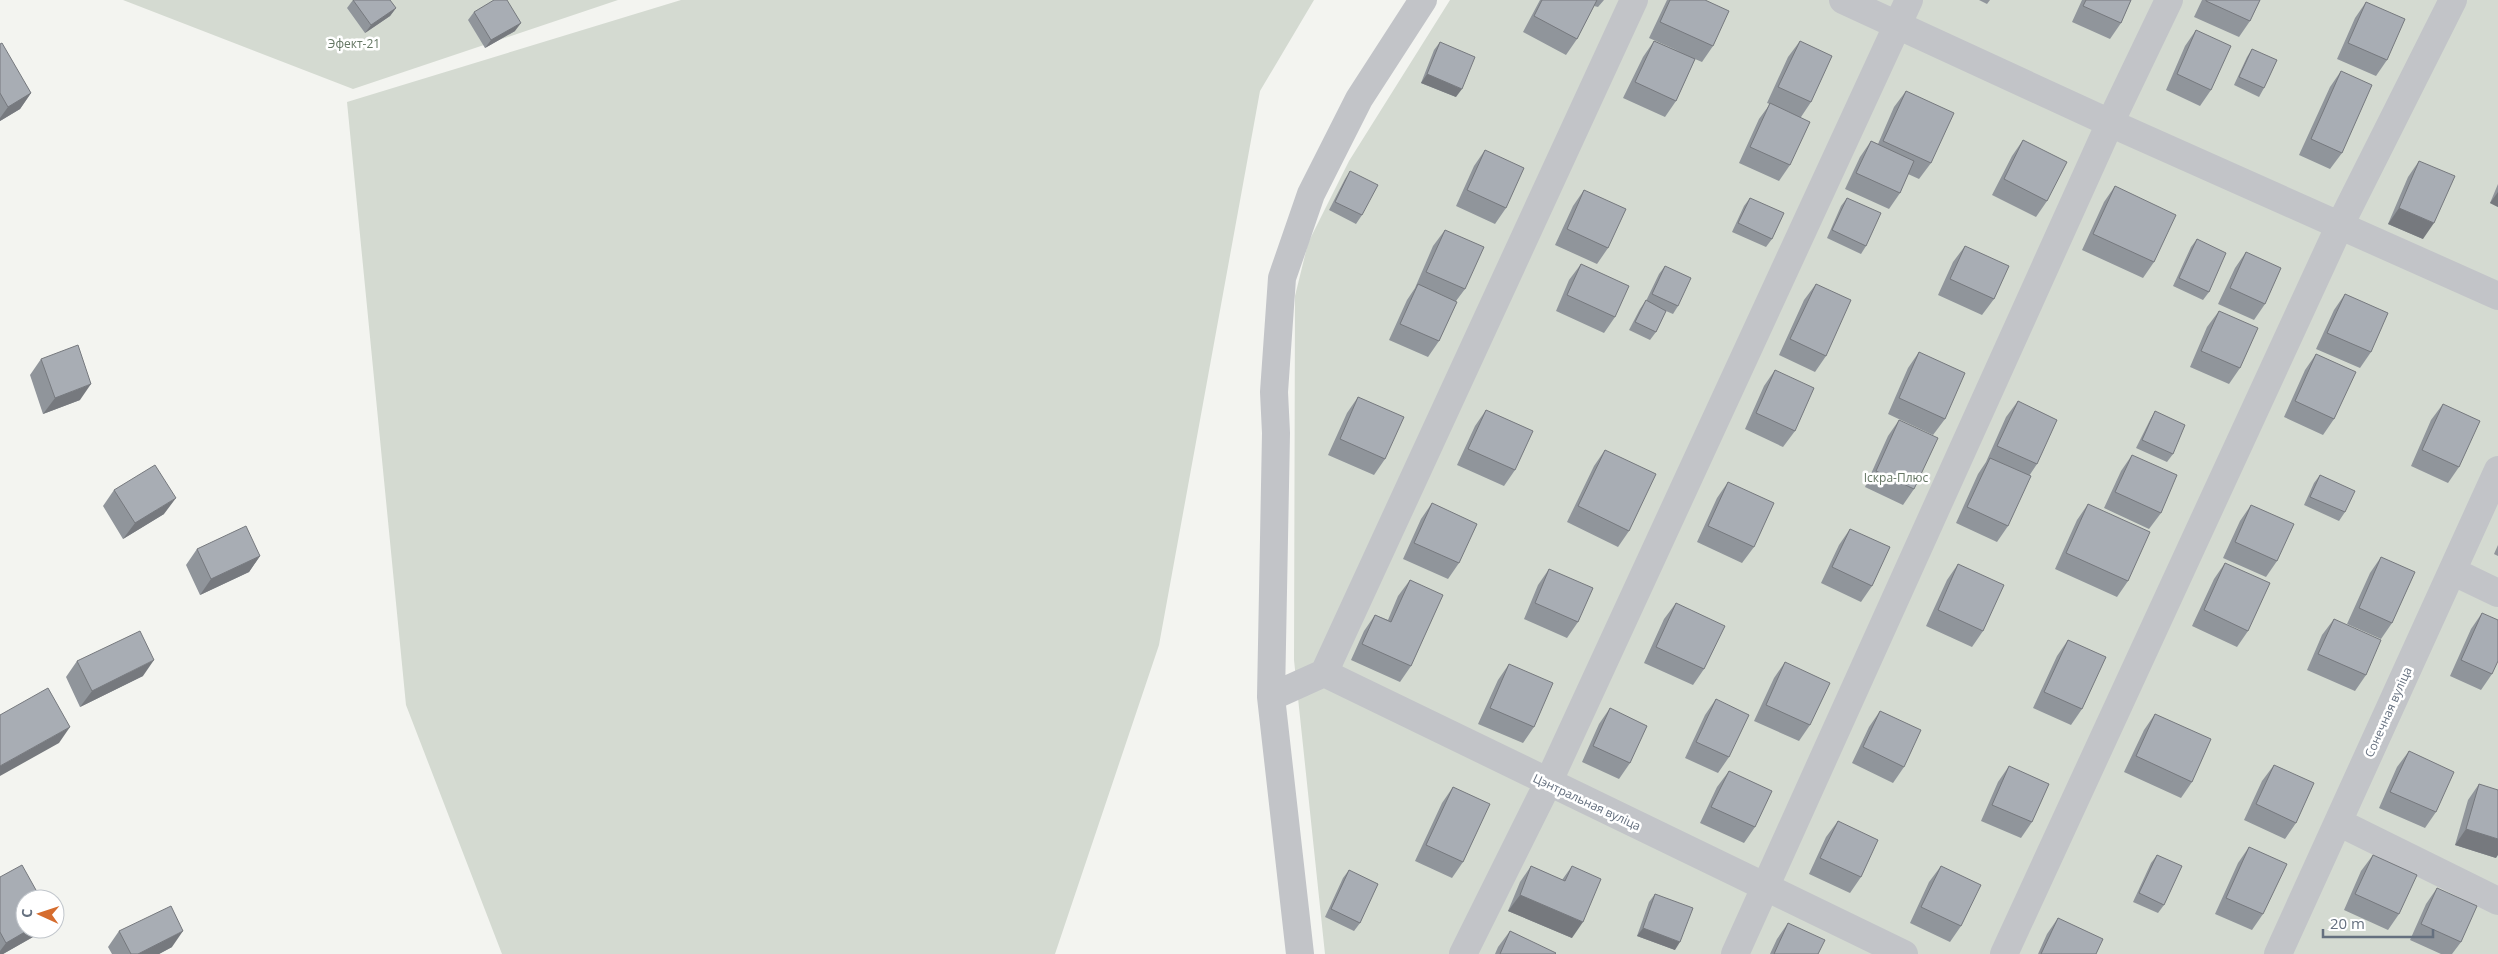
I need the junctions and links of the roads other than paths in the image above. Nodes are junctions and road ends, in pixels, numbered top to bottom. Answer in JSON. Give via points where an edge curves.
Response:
{"nodes":[{"id":1,"x":1423,"y":0,"type":"edge"},
{"id":2,"x":1634,"y":0,"type":"edge"},
{"id":3,"x":1843,"y":0,"type":"edge"},
{"id":4,"x":1908,"y":0,"type":"edge"},
{"id":5,"x":2169,"y":0,"type":"edge"},
{"id":6,"x":2453,"y":0,"type":"edge"},
{"id":7,"x":1897,"y":24,"type":"junction"},
{"id":8,"x":2110,"y":124,"type":"junction"},
{"id":9,"x":2339,"y":227,"type":"junction"},
{"id":10,"x":2498,"y":296,"type":"edge"},
{"id":11,"x":2498,"y":470,"type":"edge"},
{"id":12,"x":2452,"y":571,"type":"junction"},
{"id":13,"x":2498,"y":594,"type":"edge"},
{"id":14,"x":1324,"y":673,"type":"junction"},
{"id":15,"x":1271,"y":697,"type":"junction"},
{"id":16,"x":1548,"y":784,"type":"junction"},
{"id":17,"x":2338,"y":822,"type":"junction"},
{"id":18,"x":1766,"y":887,"type":"junction"},
{"id":19,"x":2498,"y":901,"type":"edge"},
{"id":20,"x":1300,"y":954,"type":"edge"},
{"id":21,"x":1463,"y":954,"type":"edge"},
{"id":22,"x":1735,"y":954,"type":"edge"},
{"id":23,"x":1904,"y":954,"type":"edge"},
{"id":24,"x":2004,"y":954,"type":"edge"},
{"id":25,"x":2278,"y":954,"type":"edge"}],
"edges":[{"from":1,"to":15,"type":"street","via":[[1359,98],[1311,194],[1282,278],[1274,392]]},
{"from":2,"to":14,"type":"street"},
{"from":3,"to":7,"type":"street"},
{"from":4,"to":7,"type":"street"},
{"from":5,"to":8,"type":"street"},
{"from":6,"to":9,"type":"street"},
{"from":7,"to":8,"type":"street"},
{"from":7,"to":16,"type":"street"},
{"from":8,"to":9,"type":"street"},
{"from":8,"to":18,"type":"street"},
{"from":9,"to":10,"type":"street"},
{"from":9,"to":24,"type":"street"},
{"from":11,"to":12,"type":"street","name":"Сонечная вуліца"},
{"from":12,"to":13,"type":"street"},
{"from":12,"to":17,"type":"street","name":"Сонечная вуліца"},
{"from":14,"to":15,"type":"street"},
{"from":14,"to":16,"type":"street","name":"Цэнтральная вуліца"},
{"from":15,"to":20,"type":"street"},
{"from":16,"to":18,"type":"street","name":"Цэнтральная вуліца"},
{"from":16,"to":21,"type":"street"},
{"from":17,"to":19,"type":"street"},
{"from":17,"to":25,"type":"street","name":"Сонечная вуліца"},
{"from":18,"to":22,"type":"street"},
{"from":18,"to":23,"type":"street","name":"Цэнтральная вуліца"}]}
